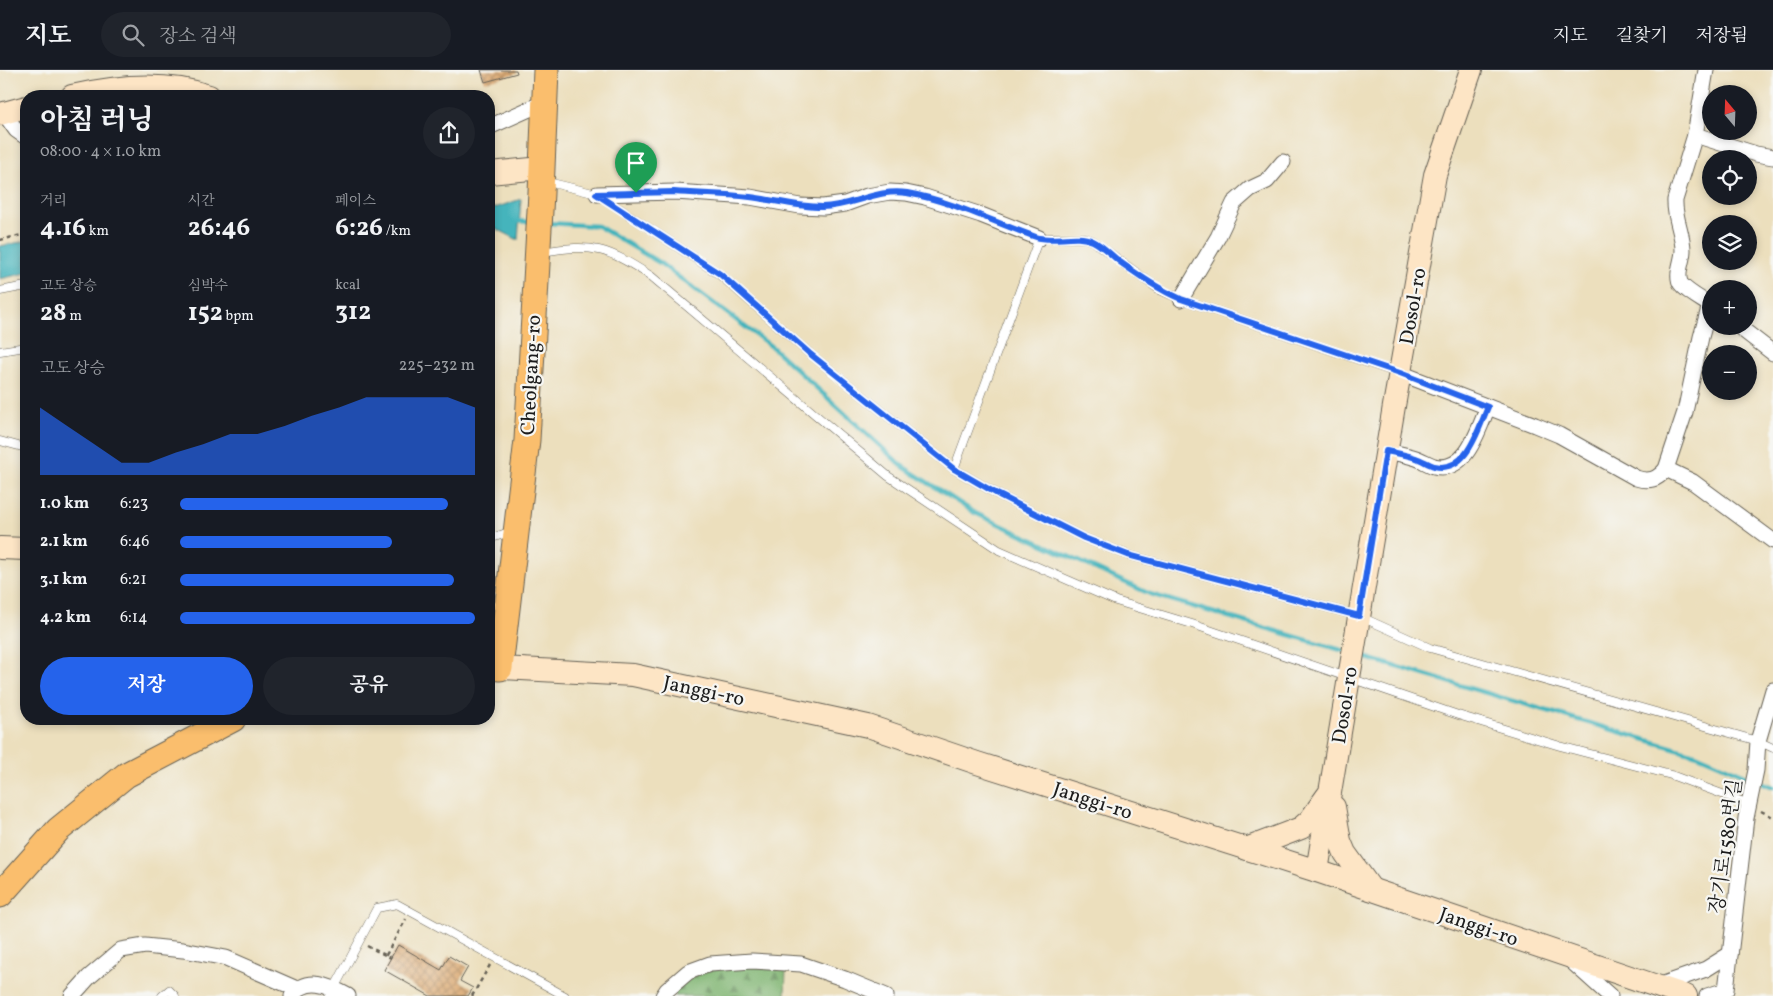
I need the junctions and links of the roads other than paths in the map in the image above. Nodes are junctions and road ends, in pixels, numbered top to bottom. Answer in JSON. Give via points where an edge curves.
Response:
{"nodes":[{"id":1,"x":546,"y":70,"type":"edge"},
{"id":2,"x":1471,"y":70,"type":"edge"},
{"id":3,"x":1706,"y":70,"type":"edge"},
{"id":4,"x":105,"y":90,"type":"edge"},
{"id":5,"x":192,"y":90,"type":"edge"},
{"id":6,"x":545,"y":102,"type":"junction"},
{"id":7,"x":20,"y":108,"type":"edge"},
{"id":8,"x":2,"y":113,"type":"edge"},
{"id":9,"x":495,"y":124,"type":"edge"},
{"id":10,"x":20,"y":133,"type":"edge"},
{"id":11,"x":1695,"y":135,"type":"junction"},
{"id":12,"x":1773,"y":157,"type":"edge"},
{"id":13,"x":1283,"y":162,"type":"dead end"},
{"id":14,"x":495,"y":174,"type":"edge"},
{"id":15,"x":542,"y":180,"type":"junction"},
{"id":16,"x":596,"y":194,"type":"junction"},
{"id":17,"x":1039,"y":238,"type":"junction"},
{"id":18,"x":538,"y":250,"type":"junction"},
{"id":19,"x":20,"y":287,"type":"edge"},
{"id":20,"x":0,"y":291,"type":"edge"},
{"id":21,"x":1181,"y":299,"type":"junction"},
{"id":22,"x":1702,"y":300,"type":"edge"},
{"id":23,"x":1702,"y":330,"type":"edge"},
{"id":24,"x":1750,"y":335,"type":"edge"},
{"id":25,"x":20,"y":348,"type":"edge"},
{"id":26,"x":0,"y":352,"type":"edge"},
{"id":27,"x":1773,"y":353,"type":"edge"},
{"id":28,"x":1400,"y":373,"type":"junction"},
{"id":29,"x":1488,"y":407,"type":"junction"},
{"id":30,"x":0,"y":442,"type":"edge"},
{"id":31,"x":20,"y":447,"type":"edge"},
{"id":32,"x":1386,"y":451,"type":"junction"},
{"id":33,"x":954,"y":469,"type":"junction"},
{"id":34,"x":1666,"y":470,"type":"junction"},
{"id":35,"x":516,"y":530,"type":"junction"},
{"id":36,"x":495,"y":537,"type":"edge"},
{"id":37,"x":1773,"y":541,"type":"edge"},
{"id":38,"x":0,"y":548,"type":"edge"},
{"id":39,"x":20,"y":549,"type":"edge"},
{"id":40,"x":1358,"y":622,"type":"junction"},
{"id":41,"x":495,"y":654,"type":"edge"},
{"id":42,"x":495,"y":666,"type":"edge"},
{"id":43,"x":1349,"y":674,"type":"junction"},
{"id":44,"x":1773,"y":690,"type":"edge"},
{"id":45,"x":222,"y":725,"type":"edge"},
{"id":46,"x":1758,"y":741,"type":"junction"},
{"id":47,"x":1773,"y":748,"type":"edge"},
{"id":48,"x":1330,"y":791,"type":"junction"},
{"id":49,"x":1749,"y":804,"type":"junction"},
{"id":50,"x":1246,"y":849,"type":"junction"},
{"id":51,"x":1317,"y":871,"type":"junction"},
{"id":52,"x":1371,"y":889,"type":"junction"},
{"id":53,"x":0,"y":895,"type":"edge"},
{"id":54,"x":1563,"y":954,"type":"junction"},
{"id":55,"x":1730,"y":954,"type":"junction"},
{"id":56,"x":1658,"y":986,"type":"junction"},
{"id":57,"x":295,"y":992,"type":"edge"},
{"id":58,"x":332,"y":992,"type":"edge"},
{"id":59,"x":72,"y":996,"type":"edge"},
{"id":60,"x":162,"y":996,"type":"edge"},
{"id":61,"x":175,"y":996,"type":"edge"},
{"id":62,"x":348,"y":996,"type":"edge"},
{"id":63,"x":565,"y":996,"type":"edge"},
{"id":64,"x":663,"y":996,"type":"edge"},
{"id":65,"x":886,"y":996,"type":"edge"},
{"id":66,"x":1610,"y":996,"type":"edge"},
{"id":67,"x":1686,"y":996,"type":"edge"},
{"id":68,"x":1707,"y":996,"type":"edge"}],
"edges":[{"from":1,"to":6,"type":"main road","name":"Cheolgang-ro"},
{"from":2,"to":28,"type":"main road","name":"Dosol-ro","via":[[1435,175]]},
{"from":3,"to":11,"type":"street"},
{"from":4,"to":5,"type":"main road","via":[[134,87]]},
{"from":6,"to":9,"type":"street"},
{"from":6,"to":15,"type":"main road","name":"Cheolgang-ro"},
{"from":7,"to":8,"type":"main road"},
{"from":8,"to":10,"type":"street"},
{"from":11,"to":12,"type":"street"},
{"from":11,"to":22,"type":"street","via":[[1674,210],[1683,247],[1678,278],[1682,286]]},
{"from":13,"to":21,"type":"street","via":[[1266,181],[1234,203]]},
{"from":14,"to":15,"type":"main road"},
{"from":15,"to":16,"type":"lane"},
{"from":15,"to":18,"type":"main road","name":"Cheolgang-ro"},
{"from":16,"to":17,"type":"street","via":[[674,192],[750,197],[823,207],[890,192],[906,193],[981,215]]},
{"from":16,"to":33,"type":"lane","via":[[720,274],[809,353]]},
{"from":17,"to":21,"type":"lane","via":[[1085,238],[1093,241],[1160,290]]},
{"from":17,"to":33,"type":"lane"},
{"from":18,"to":35,"type":"main road","name":"Cheolgang-ro","via":[[527,440]]},
{"from":18,"to":43,"type":"lane","via":[[574,247],[608,251],[651,276],[888,476],[999,550],[1116,601]]},
{"from":19,"to":20,"type":"lane"},
{"from":21,"to":28,"type":"lane"},
{"from":23,"to":34,"type":"street","via":[[1685,412]]},
{"from":24,"to":27,"type":"street"},
{"from":25,"to":26,"type":"lane"},
{"from":28,"to":29,"type":"street"},
{"from":28,"to":32,"type":"main road","name":"Dosol-ro"},
{"from":29,"to":32,"type":"street","via":[[1464,458],[1454,465],[1434,466]]},
{"from":29,"to":34,"type":"street","via":[[1559,435],[1636,478],[1653,480]]},
{"from":30,"to":31,"type":"lane"},
{"from":32,"to":40,"type":"main road","name":"Dosol-ro"},
{"from":33,"to":40,"type":"lane","via":[[1084,538],[1128,555]]},
{"from":34,"to":37,"type":"street","via":[[1693,482]]},
{"from":35,"to":36,"type":"lane"},
{"from":35,"to":41,"type":"main road","name":"Cheolgang-ro"},
{"from":38,"to":39,"type":"main road"},
{"from":40,"to":43,"type":"main road","name":"Dosol-ro"},
{"from":40,"to":46,"type":"lane","via":[[1430,648]]},
{"from":42,"to":50,"type":"main road","name":"Janggi-ro","via":[[633,674],[868,726]]},
{"from":43,"to":48,"type":"main road","name":"Dosol-ro"},
{"from":43,"to":49,"type":"lane","via":[[1458,715],[1671,775]]},
{"from":44,"to":46,"type":"street","name":"장기로1580번길"},
{"from":45,"to":53,"type":"main road","via":[[126,775],[58,830]]},
{"from":46,"to":47,"type":"lane"},
{"from":46,"to":49,"type":"street","name":"장기로1580번길"},
{"from":48,"to":50,"type":"main road","via":[[1301,828]]},
{"from":48,"to":51,"type":"main road","name":"Dosol-ro"},
{"from":48,"to":52,"type":"main road","via":[[1340,841]]},
{"from":49,"to":55,"type":"street","name":"장기로1580번길"},
{"from":50,"to":51,"type":"main road","name":"Janggi-ro"},
{"from":51,"to":52,"type":"main road","name":"Janggi-ro"},
{"from":52,"to":54,"type":"main road","name":"Janggi-ro"},
{"from":54,"to":56,"type":"main road","name":"Janggi-ro"},
{"from":54,"to":66,"type":"street"},
{"from":55,"to":56,"type":"street","via":[[1706,969]]},
{"from":55,"to":68,"type":"street","name":"장기로1580번길","via":[[1726,990]]},
{"from":56,"to":67,"type":"main road","name":"Janggi-ro"},
{"from":57,"to":58,"type":"street","via":[[311,983]]},
{"from":57,"to":59,"type":"street","via":[[226,958],[145,946],[121,950]]},
{"from":58,"to":62,"type":"street"},
{"from":58,"to":63,"type":"lane","via":[[377,908],[397,904]]},
{"from":60,"to":61,"type":"lane","via":[[169,990]]},
{"from":64,"to":65,"type":"street","via":[[688,972],[710,964],[752,961],[801,964]]}]}
